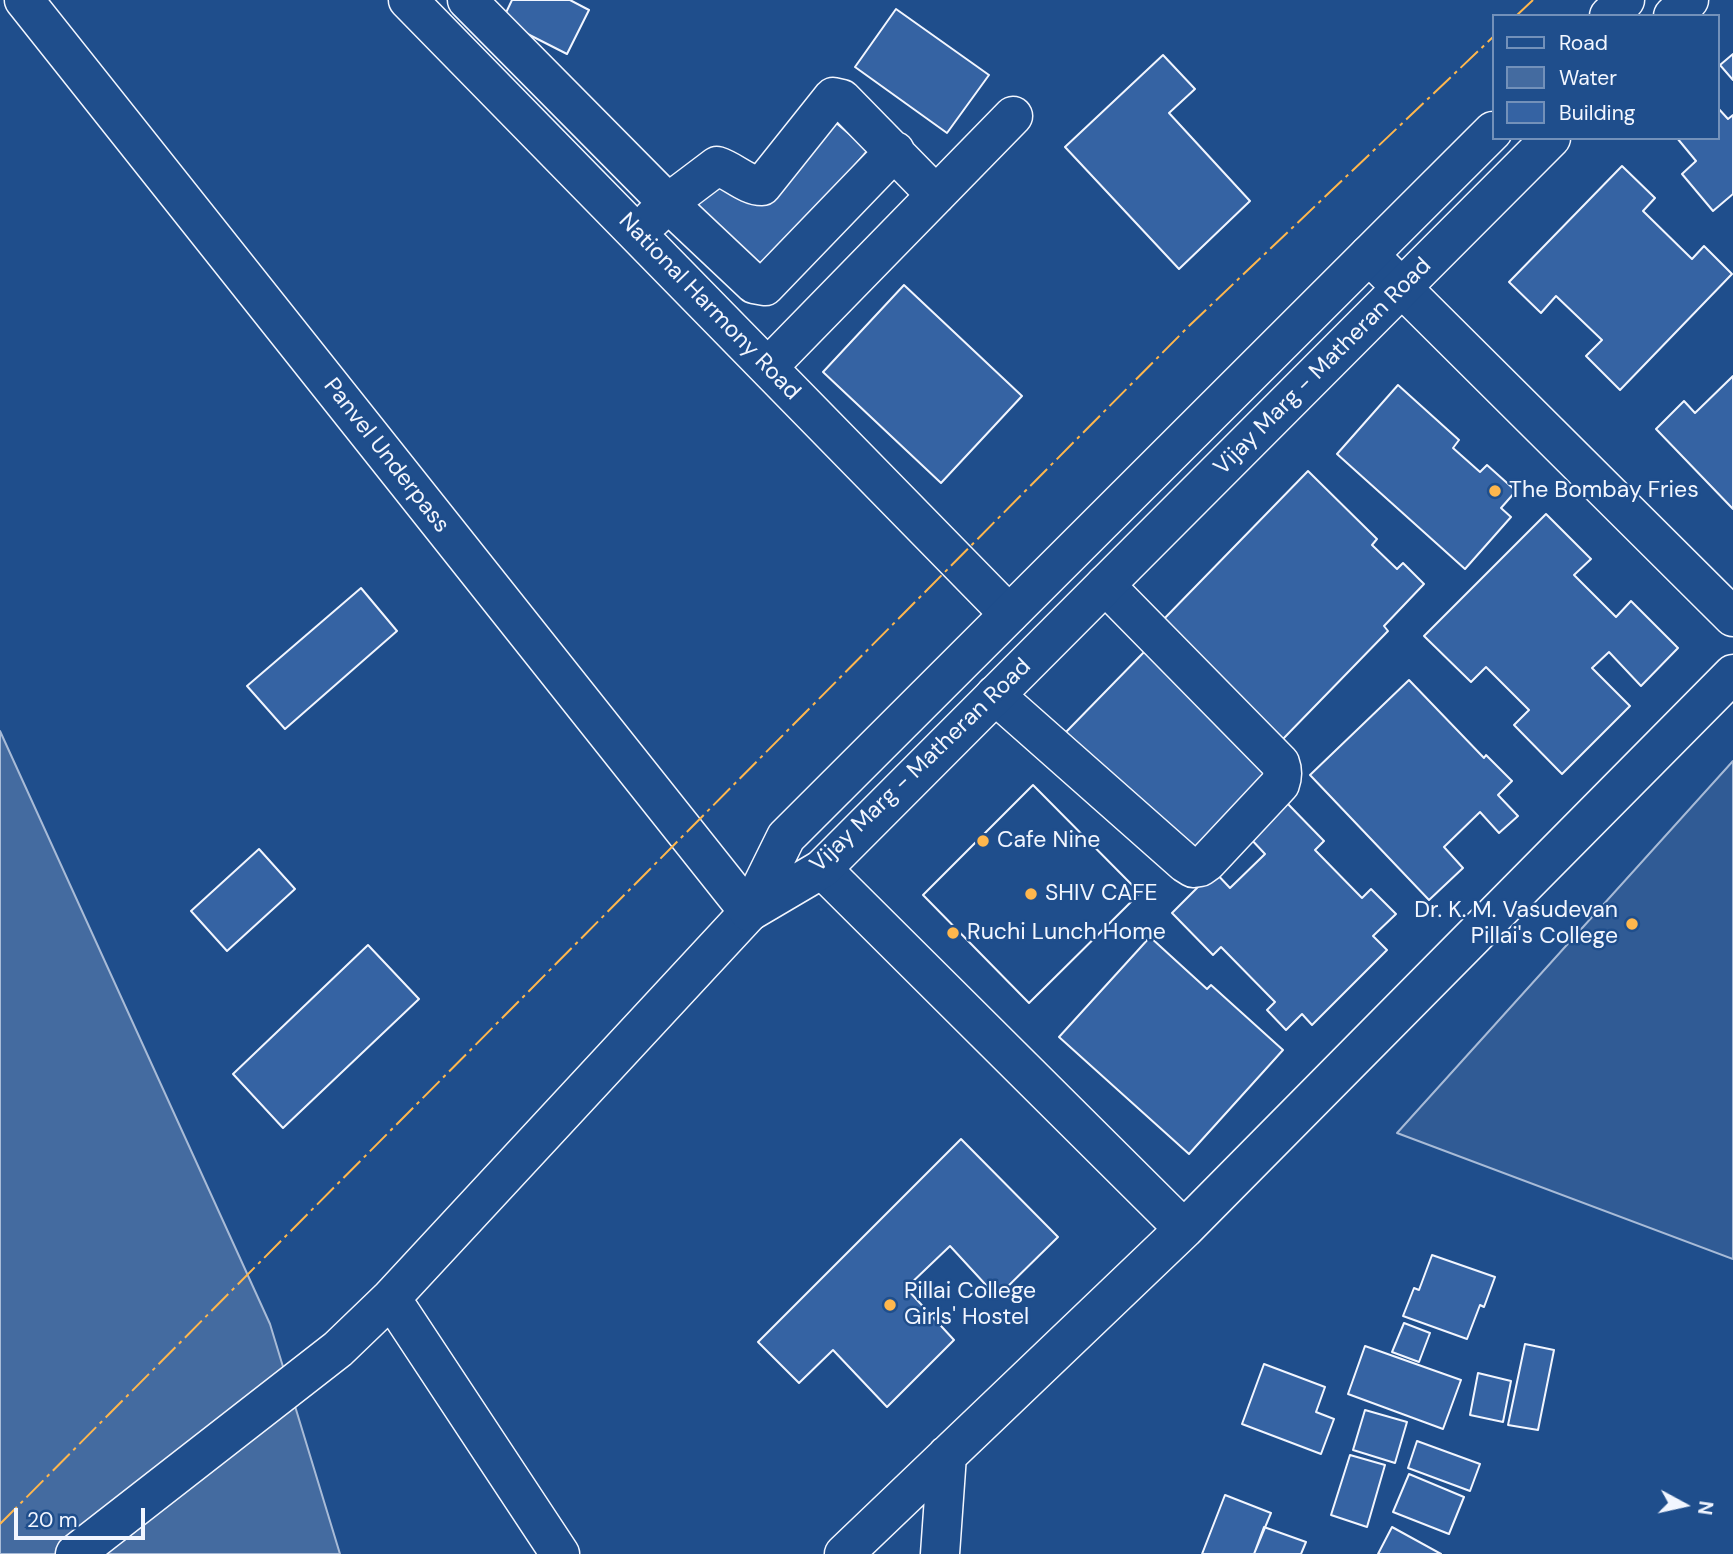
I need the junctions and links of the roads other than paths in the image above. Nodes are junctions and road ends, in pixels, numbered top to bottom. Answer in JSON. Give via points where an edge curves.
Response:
{"nodes":[{"id":1,"x":24,"y":0,"type":"edge"},
{"id":2,"x":408,"y":0,"type":"edge"},
{"id":3,"x":467,"y":0,"type":"edge"},
{"id":4,"x":1625,"y":0,"type":"edge"},
{"id":5,"x":1611,"y":14,"type":"edge"},
{"id":6,"x":1013,"y":116,"type":"dead end"},
{"id":7,"x":1492,"y":132,"type":"edge"},
{"id":8,"x":1549,"y":140,"type":"edge"},
{"id":9,"x":895,"y":151,"type":"junction"},
{"id":10,"x":936,"y":195,"type":"junction"},
{"id":11,"x":668,"y":203,"type":"junction"},
{"id":12,"x":637,"y":234,"type":"junction"},
{"id":13,"x":1369,"y":255,"type":"junction"},
{"id":14,"x":1402,"y":288,"type":"junction"},
{"id":15,"x":768,"y":367,"type":"junction"},
{"id":16,"x":1105,"y":585,"type":"junction"},
{"id":17,"x":1009,"y":614,"type":"junction"},
{"id":18,"x":1733,"y":617,"type":"edge"},
{"id":19,"x":1733,"y":674,"type":"edge"},
{"id":20,"x":995,"y":695,"type":"junction"},
{"id":21,"x":822,"y":869,"type":"junction"},
{"id":22,"x":749,"y":912,"type":"junction"},
{"id":23,"x":1184,"y":1229,"type":"junction"},
{"id":24,"x":391,"y":1298,"type":"junction"},
{"id":25,"x":947,"y":1455,"type":"junction"},
{"id":26,"x":75,"y":1554,"type":"edge"},
{"id":27,"x":560,"y":1554,"type":"edge"},
{"id":28,"x":844,"y":1554,"type":"edge"},
{"id":29,"x":940,"y":1554,"type":"edge"}],
"edges":[{"from":1,"to":22,"type":"street","name":"Panvel Underpass"},
{"from":2,"to":12,"type":"street","name":"National Harmony Road"},
{"from":3,"to":11,"type":"street"},
{"from":4,"to":5,"type":"street"},
{"from":6,"to":10,"type":"street"},
{"from":7,"to":13,"type":"street","name":"Vijay Marg - Matheran Road"},
{"from":8,"to":14,"type":"street","name":"Vijay Marg - Matheran Road"},
{"from":9,"to":10,"type":"street"},
{"from":9,"to":11,"type":"street","via":[[842,99],[833,97],[762,186],[753,186],[717,166]]},
{"from":9,"to":11,"type":"street","via":[[765,286],[754,284]]},
{"from":10,"to":15,"type":"street"},
{"from":11,"to":12,"type":"street"},
{"from":12,"to":15,"type":"street","name":"National Harmony Road"},
{"from":13,"to":14,"type":"street"},
{"from":13,"to":17,"type":"street","name":"Vijay Marg - Matheran Road"},
{"from":14,"to":16,"type":"street","name":"Vijay Marg - Matheran Road"},
{"from":14,"to":18,"type":"street"},
{"from":15,"to":17,"type":"street","name":"National Harmony Road"},
{"from":16,"to":20,"type":"street","name":"Vijay Marg - Matheran Road"},
{"from":16,"to":20,"type":"street","via":[[1283,769],[1280,784],[1207,862],[1193,868],[1185,863]]},
{"from":17,"to":22,"type":"street","name":"Vijay Marg - Matheran Road","via":[[786,837]]},
{"from":19,"to":23,"type":"street"},
{"from":20,"to":21,"type":"street","name":"Vijay Marg - Matheran Road"},
{"from":21,"to":22,"type":"street","name":"Vijay Marg - Matheran Road"},
{"from":21,"to":23,"type":"street"},
{"from":22,"to":24,"type":"street"},
{"from":23,"to":25,"type":"street"},
{"from":24,"to":26,"type":"street","via":[[338,1349]]},
{"from":24,"to":27,"type":"street"},
{"from":25,"to":28,"type":"street"},
{"from":25,"to":29,"type":"street"}]}
